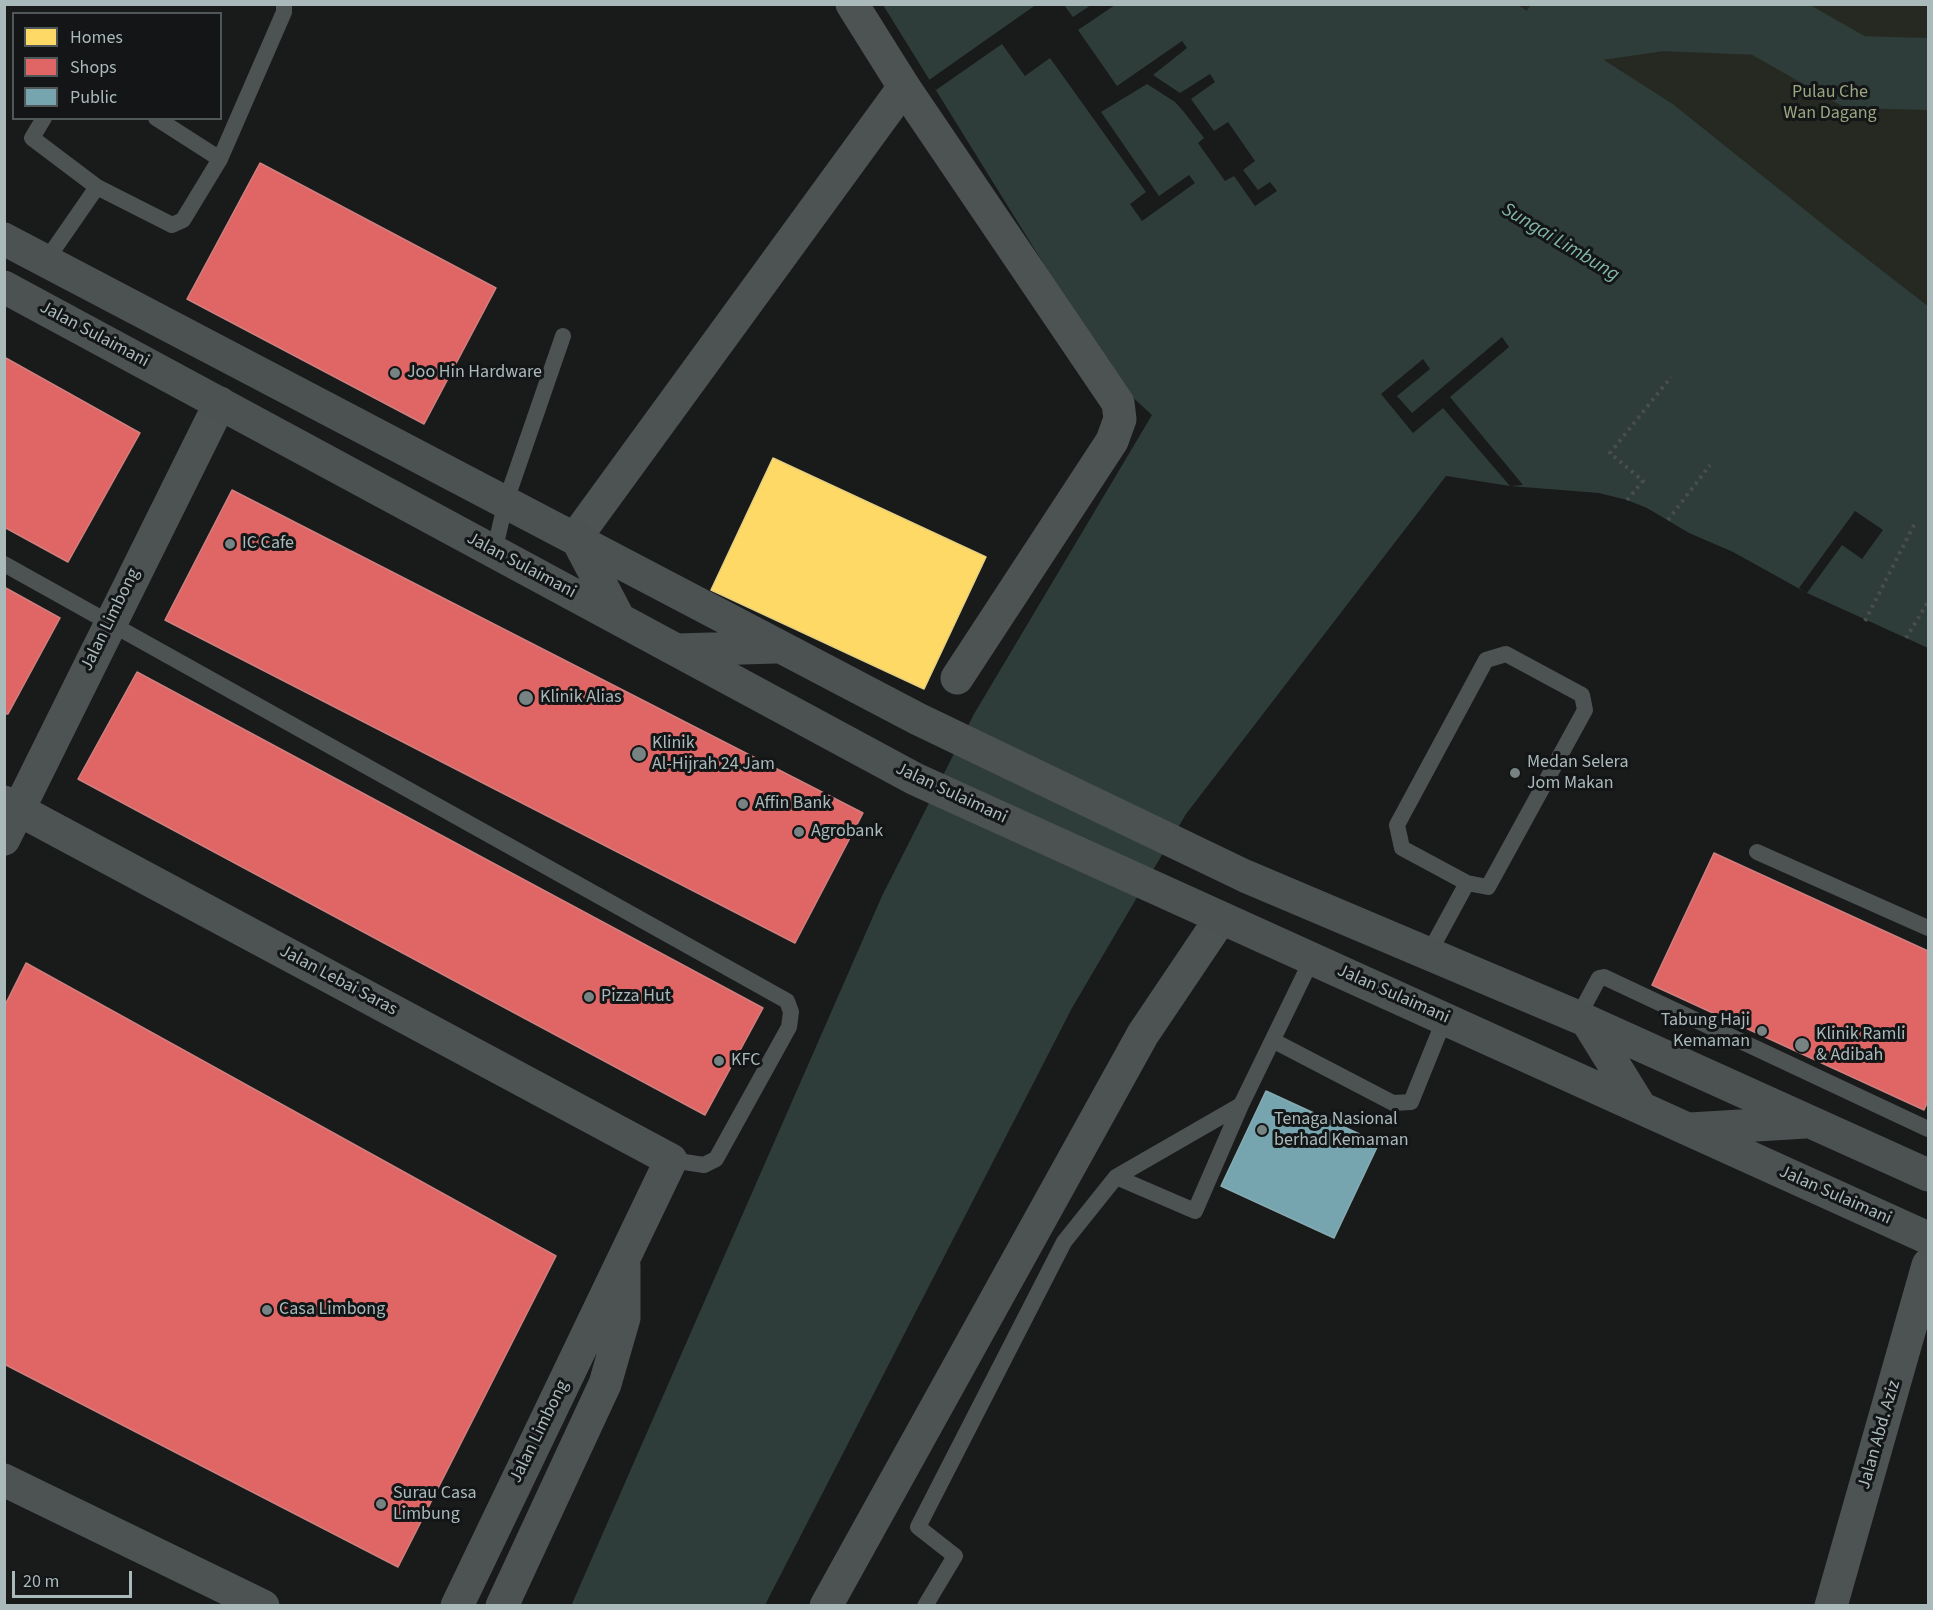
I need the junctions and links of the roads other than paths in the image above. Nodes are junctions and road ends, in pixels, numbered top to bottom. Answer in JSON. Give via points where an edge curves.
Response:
{"nodes":[{"id":1,"x":284,"y":4,"type":"edge"},
{"id":2,"x":852,"y":4,"type":"edge"},
{"id":3,"x":904,"y":87,"type":"junction"},
{"id":4,"x":44,"y":120,"type":"edge"},
{"id":5,"x":159,"y":120,"type":"edge"},
{"id":6,"x":220,"y":159,"type":"junction"},
{"id":7,"x":97,"y":188,"type":"junction"},
{"id":8,"x":28,"y":254,"type":"edge"},
{"id":9,"x":4,"y":287,"type":"edge"},
{"id":10,"x":94,"y":335,"type":"junction"},
{"id":11,"x":563,"y":336,"type":"dead end"},
{"id":12,"x":220,"y":403,"type":"junction"},
{"id":13,"x":506,"y":501,"type":"junction"},
{"id":14,"x":576,"y":537,"type":"junction"},
{"id":15,"x":494,"y":552,"type":"junction"},
{"id":16,"x":4,"y":564,"type":"edge"},
{"id":17,"x":619,"y":619,"type":"junction"},
{"id":18,"x":110,"y":622,"type":"junction"},
{"id":19,"x":778,"y":647,"type":"junction"},
{"id":20,"x":676,"y":650,"type":"junction"},
{"id":21,"x":957,"y":678,"type":"dead end"},
{"id":22,"x":11,"y":805,"type":"edge"},
{"id":23,"x":4,"y":839,"type":"edge"},
{"id":24,"x":1757,"y":852,"type":"dead end"},
{"id":25,"x":1467,"y":883,"type":"junction"},
{"id":26,"x":1215,"y":915,"type":"junction"},
{"id":27,"x":1929,"y":928,"type":"edge"},
{"id":28,"x":1429,"y":954,"type":"junction"},
{"id":29,"x":1312,"y":959,"type":"junction"},
{"id":30,"x":1445,"y":1018,"type":"junction"},
{"id":31,"x":1582,"y":1019,"type":"junction"},
{"id":32,"x":1274,"y":1041,"type":"junction"},
{"id":33,"x":1241,"y":1105,"type":"junction"},
{"id":34,"x":1639,"y":1105,"type":"junction"},
{"id":35,"x":1812,"y":1122,"type":"junction"},
{"id":36,"x":1686,"y":1129,"type":"junction"},
{"id":37,"x":1929,"y":1129,"type":"edge"},
{"id":38,"x":671,"y":1160,"type":"junction"},
{"id":39,"x":1929,"y":1175,"type":"edge"},
{"id":40,"x":1116,"y":1177,"type":"junction"},
{"id":41,"x":1929,"y":1238,"type":"edge"},
{"id":42,"x":624,"y":1258,"type":"junction"},
{"id":43,"x":1929,"y":1265,"type":"edge"},
{"id":44,"x":4,"y":1480,"type":"edge"},
{"id":45,"x":263,"y":1605,"type":"edge"},
{"id":46,"x":457,"y":1605,"type":"edge"},
{"id":47,"x":502,"y":1605,"type":"edge"},
{"id":48,"x":826,"y":1605,"type":"edge"},
{"id":49,"x":926,"y":1605,"type":"edge"},
{"id":50,"x":1831,"y":1605,"type":"edge"}],
"edges":[{"from":1,"to":6,"type":"lane","via":[[284,12]]},
{"from":2,"to":3,"type":"street"},
{"from":3,"to":14,"type":"street"},
{"from":3,"to":21,"type":"street","via":[[1118,403],[1120,419],[1112,441]]},
{"from":4,"to":7,"type":"lane","via":[[32,138]]},
{"from":5,"to":6,"type":"lane"},
{"from":6,"to":7,"type":"lane","via":[[183,220],[172,225]]},
{"from":7,"to":8,"type":"lane"},
{"from":8,"to":10,"type":"main road"},
{"from":8,"to":13,"type":"main road"},
{"from":9,"to":10,"type":"main road","name":"Jalan Sulaimani"},
{"from":10,"to":12,"type":"main road","name":"Jalan Sulaimani"},
{"from":11,"to":13,"type":"lane"},
{"from":12,"to":15,"type":"main road","name":"Jalan Sulaimani"},
{"from":12,"to":18,"type":"street","name":"Jalan Limbong"},
{"from":13,"to":14,"type":"main road"},
{"from":13,"to":15,"type":"lane"},
{"from":14,"to":17,"type":"main road"},
{"from":14,"to":19,"type":"main road"},
{"from":15,"to":17,"type":"main road","name":"Jalan Sulaimani"},
{"from":16,"to":18,"type":"lane"},
{"from":17,"to":20,"type":"main road","name":"Jalan Sulaimani"},
{"from":18,"to":22,"type":"street","name":"Jalan Limbong"},
{"from":18,"to":38,"type":"lane","via":[[787,1001],[791,1012],[789,1027],[716,1159],[704,1165]]},
{"from":19,"to":20,"type":"main road"},
{"from":19,"to":28,"type":"main road","via":[[1245,876]]},
{"from":20,"to":26,"type":"main road","name":"Jalan Sulaimani","via":[[915,779]]},
{"from":22,"to":23,"type":"street","name":"Jalan Limbong"},
{"from":22,"to":38,"type":"street","name":"Jalan Lebai Saras"},
{"from":24,"to":27,"type":"lane"},
{"from":25,"to":25,"type":"lane","via":[[1402,848],[1397,825],[1486,660],[1506,654],[1582,695],[1584,710],[1488,887]]},
{"from":25,"to":28,"type":"lane"},
{"from":26,"to":29,"type":"main road","name":"Jalan Sulaimani"},
{"from":26,"to":48,"type":"street","via":[[1143,1034]]},
{"from":28,"to":31,"type":"main road"},
{"from":29,"to":30,"type":"main road","name":"Jalan Sulaimani"},
{"from":29,"to":32,"type":"lane"},
{"from":30,"to":32,"type":"lane","via":[[1411,1102],[1393,1103]]},
{"from":30,"to":34,"type":"main road","name":"Jalan Sulaimani"},
{"from":31,"to":34,"type":"main road"},
{"from":31,"to":35,"type":"main road"},
{"from":31,"to":37,"type":"lane","via":[[1599,978],[1604,977]]},
{"from":32,"to":33,"type":"lane"},
{"from":33,"to":40,"type":"lane"},
{"from":33,"to":40,"type":"lane","via":[[1195,1211]]},
{"from":34,"to":36,"type":"main road","name":"Jalan Sulaimani"},
{"from":35,"to":36,"type":"main road"},
{"from":35,"to":39,"type":"main road"},
{"from":36,"to":41,"type":"main road","name":"Jalan Sulaimani"},
{"from":38,"to":42,"type":"street","name":"Jalan Limbong"},
{"from":40,"to":49,"type":"lane","via":[[1064,1242],[918,1527],[955,1556]]},
{"from":42,"to":46,"type":"street","name":"Jalan Limbong"},
{"from":42,"to":47,"type":"street","name":"Jalan Limbong","via":[[624,1318],[605,1384]]},
{"from":43,"to":50,"type":"street","name":"Jalan Abd. Aziz"},
{"from":44,"to":45,"type":"street"}]}
